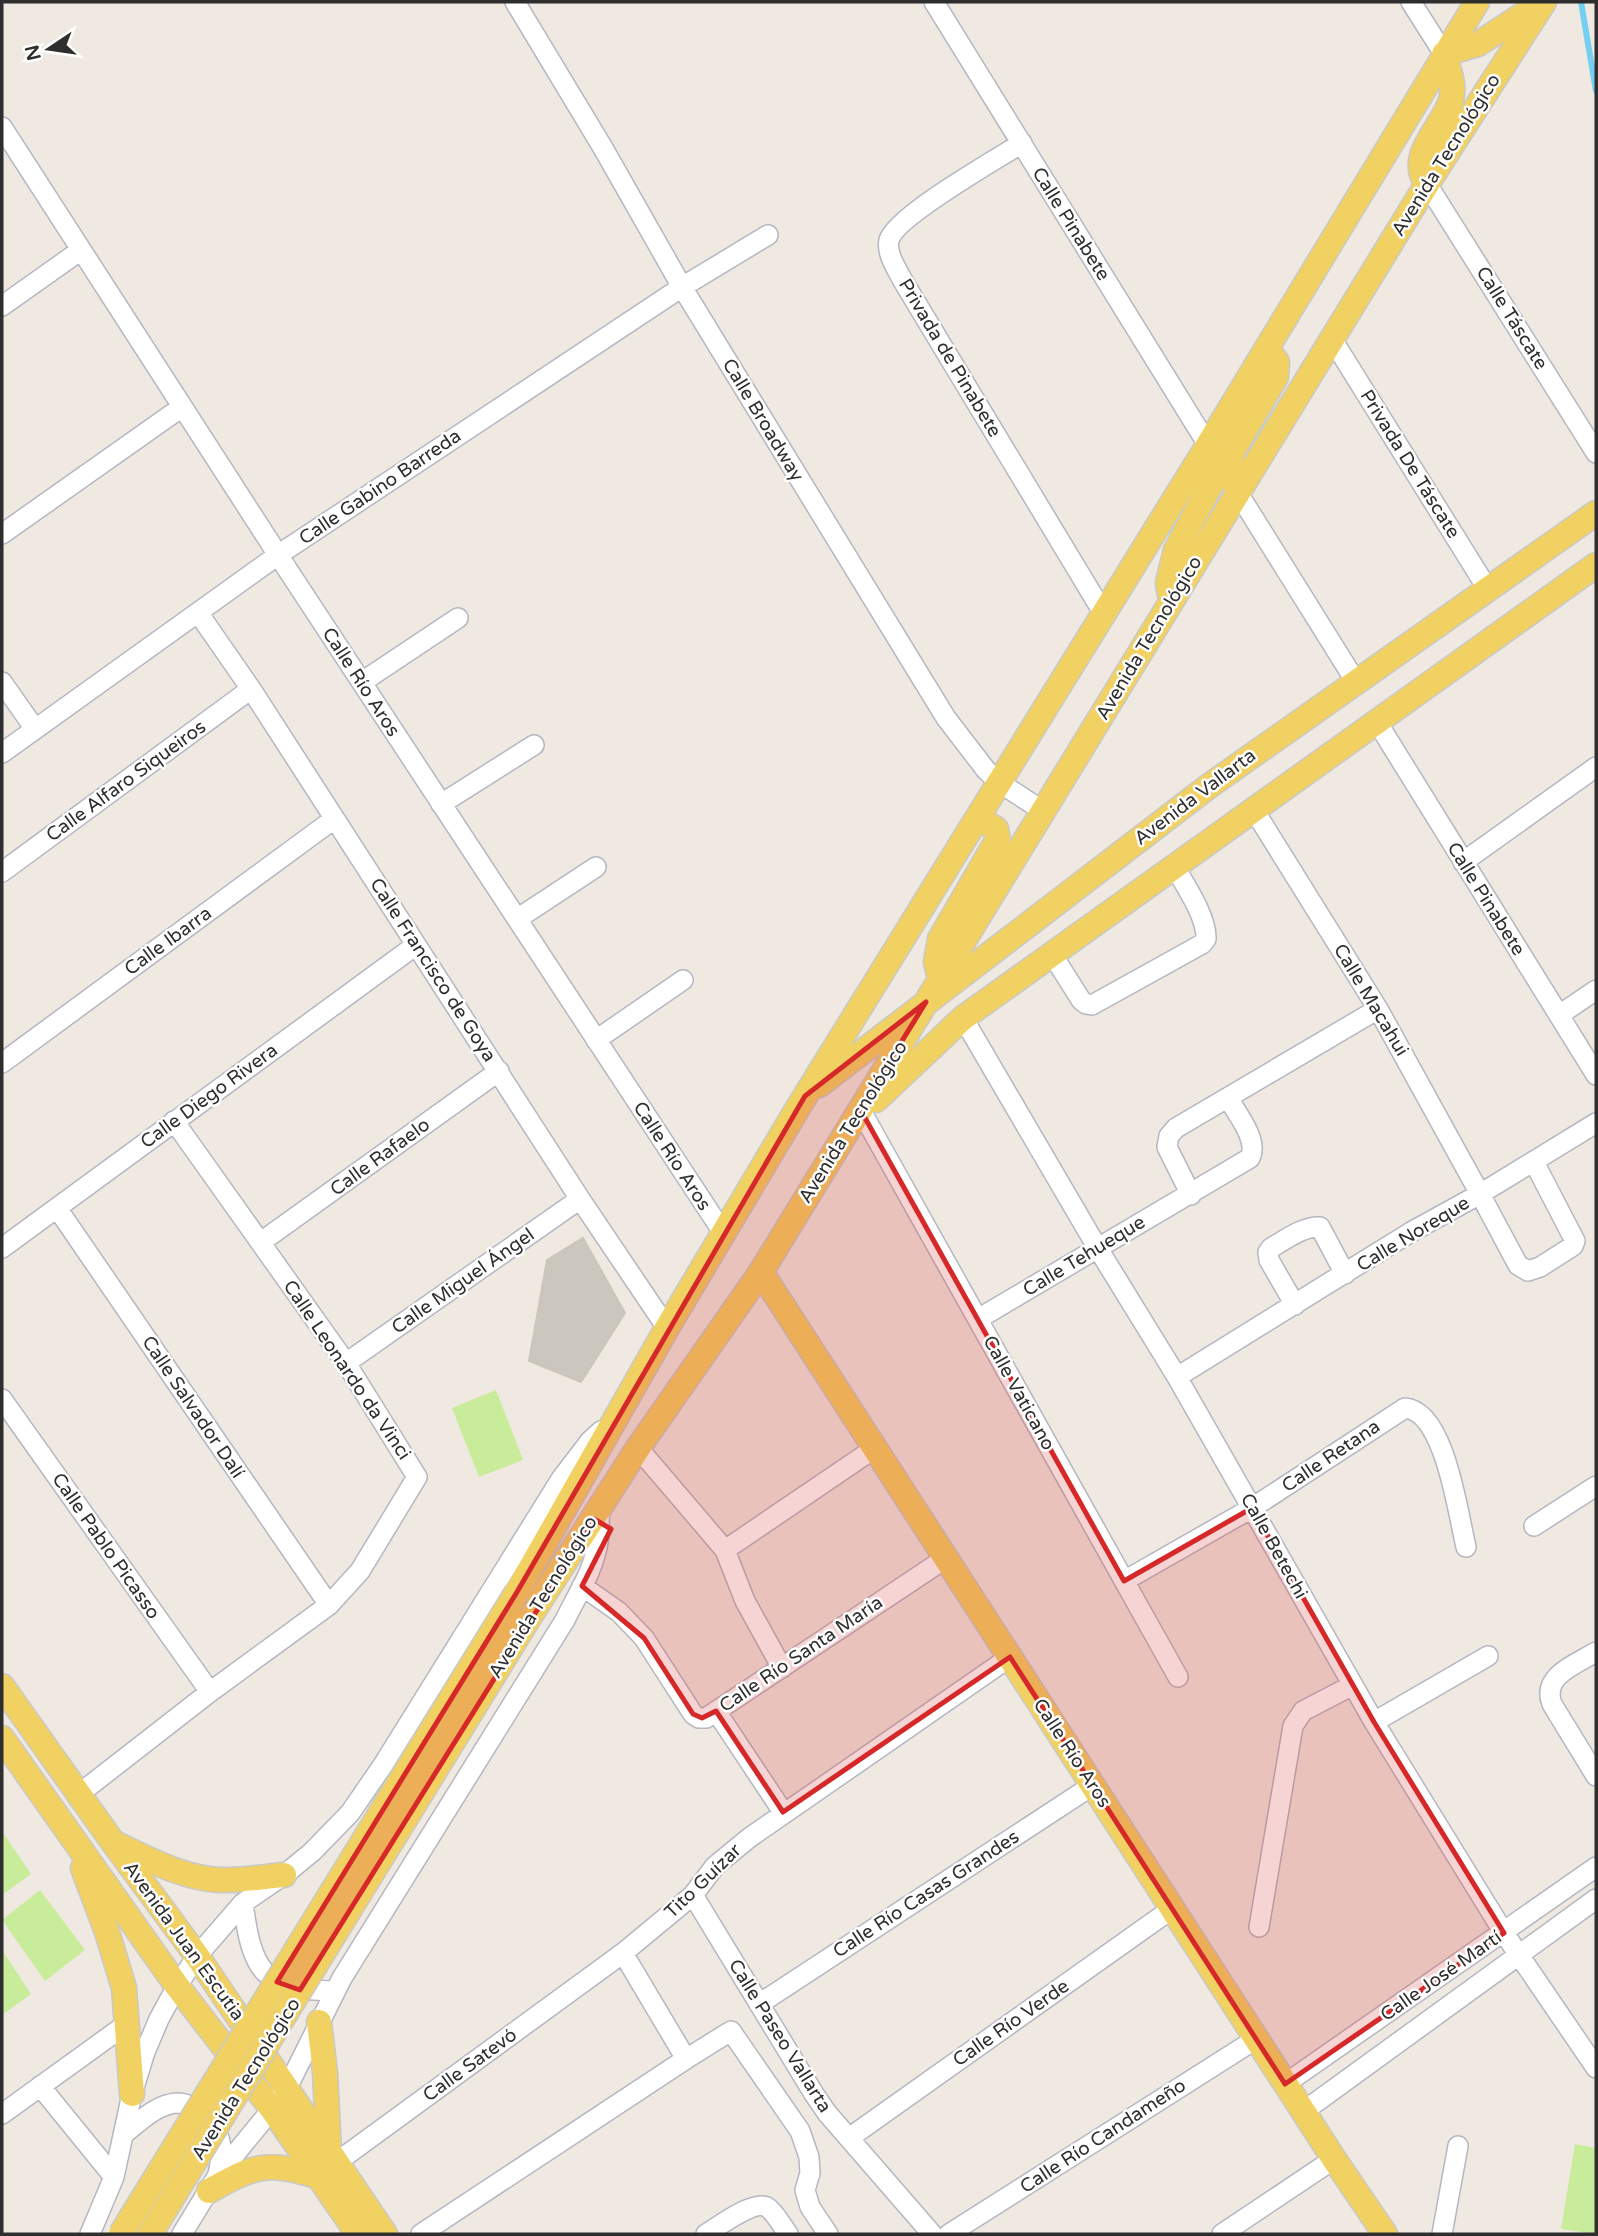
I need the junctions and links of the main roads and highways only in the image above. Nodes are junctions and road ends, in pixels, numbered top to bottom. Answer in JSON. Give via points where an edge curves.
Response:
{"nodes":[{"id":1,"x":1477,"y":2,"type":"edge"},
{"id":2,"x":1544,"y":2,"type":"edge"},
{"id":3,"x":1444,"y":54,"type":"junction"},
{"id":4,"x":1427,"y":184,"type":"junction"},
{"id":5,"x":1267,"y":348,"type":"junction"},
{"id":6,"x":1208,"y":445,"type":"junction"},
{"id":7,"x":1238,"y":493,"type":"junction"},
{"id":8,"x":1596,"y":513,"type":"edge"},
{"id":9,"x":1596,"y":565,"type":"edge"},
{"id":10,"x":1171,"y":602,"type":"junction"},
{"id":11,"x":979,"y":818,"type":"junction"},
{"id":12,"x":940,"y":979,"type":"junction"},
{"id":13,"x":926,"y":1002,"type":"junction"},
{"id":14,"x":805,"y":1096,"type":"junction"},
{"id":15,"x":860,"y":1110,"type":"junction"},
{"id":16,"x":761,"y":1272,"type":"junction"},
{"id":17,"x":2,"y":1686,"type":"edge"},
{"id":18,"x":2,"y":1738,"type":"edge"},
{"id":19,"x":69,"y":1832,"type":"junction"},
{"id":20,"x":112,"y":1841,"type":"junction"},
{"id":21,"x":284,"y":1875,"type":"road end"},
{"id":22,"x":319,"y":2022,"type":"road end"},
{"id":23,"x":132,"y":2094,"type":"road end"},
{"id":24,"x":328,"y":2163,"type":"junction"},
{"id":25,"x":213,"y":2183,"type":"road end"},
{"id":26,"x":121,"y":2234,"type":"edge"},
{"id":27,"x":150,"y":2234,"type":"edge"},
{"id":28,"x":358,"y":2234,"type":"edge"},
{"id":29,"x":384,"y":2234,"type":"edge"},
{"id":30,"x":1385,"y":2234,"type":"edge"}],
"edges":[{"from":1,"to":3,"type":"main road","name":"Avenida Tecnológico"},
{"from":2,"to":3,"type":"main road","via":[[1478,44]]},
{"from":2,"to":4,"type":"main road","name":"Avenida Tecnológico"},
{"from":3,"to":4,"type":"main road","via":[[1451,102],[1419,161]]},
{"from":3,"to":5,"type":"main road","name":"Avenida Tecnológico"},
{"from":4,"to":7,"type":"main road","name":"Avenida Tecnológico"},
{"from":5,"to":6,"type":"main road","name":"Avenida Tecnológico"},
{"from":5,"to":7,"type":"main road","via":[[1277,362],[1276,377],[1232,452],[1230,475]]},
{"from":6,"to":10,"type":"main road","via":[[1216,475],[1176,550],[1168,583]]},
{"from":6,"to":11,"type":"main road","name":"Avenida Tecnológico"},
{"from":7,"to":10,"type":"main road","name":"Avenida Tecnológico"},
{"from":8,"to":13,"type":"main road","name":"Avenida Vallarta","via":[[1209,786]]},
{"from":9,"to":15,"type":"main road","via":[[963,1018],[884,1094]]},
{"from":10,"to":12,"type":"main road","name":"Avenida Tecnológico"},
{"from":11,"to":12,"type":"main road","via":[[996,829],[998,839],[940,939],[936,962]]},
{"from":11,"to":14,"type":"main road","name":"Avenida Tecnológico"},
{"from":12,"to":13,"type":"main road","name":"Avenida Tecnológico"},
{"from":13,"to":14,"type":"main road","name":"Avenida Vallarta"},
{"from":13,"to":15,"type":"main road","name":"Avenida Tecnológico"},
{"from":14,"to":26,"type":"main road","name":"Avenida Tecnológico","bridge":true,"via":[[517,1592]]},
{"from":15,"to":16,"type":"main road","name":"Avenida Tecnológico"},
{"from":16,"to":27,"type":"main road","name":"Avenida Tecnológico","bridge":true,"via":[[638,1448],[527,1621]]},
{"from":16,"to":30,"type":"main road","name":"Calle Río Aros"},
{"from":17,"to":20,"type":"main road","name":"Avenida Juan Escutia"},
{"from":18,"to":19,"type":"main road","name":"Avenida Juan Escutia"},
{"from":19,"to":23,"type":"main road","via":[[124,1988]]},
{"from":19,"to":24,"type":"main road","name":"Avenida Juan Escutia","via":[[177,1986],[272,2109]]},
{"from":20,"to":21,"type":"main road","via":[[190,1875],[216,1880]]},
{"from":20,"to":24,"type":"main road","name":"Avenida Juan Escutia","via":[[287,2088]]},
{"from":22,"to":24,"type":"main road"},
{"from":24,"to":25,"type":"main road","via":[[254,2168]]},
{"from":24,"to":28,"type":"main road","name":"Avenida Juan Escutia"},
{"from":24,"to":29,"type":"main road","name":"Avenida Juan Escutia"}]}
